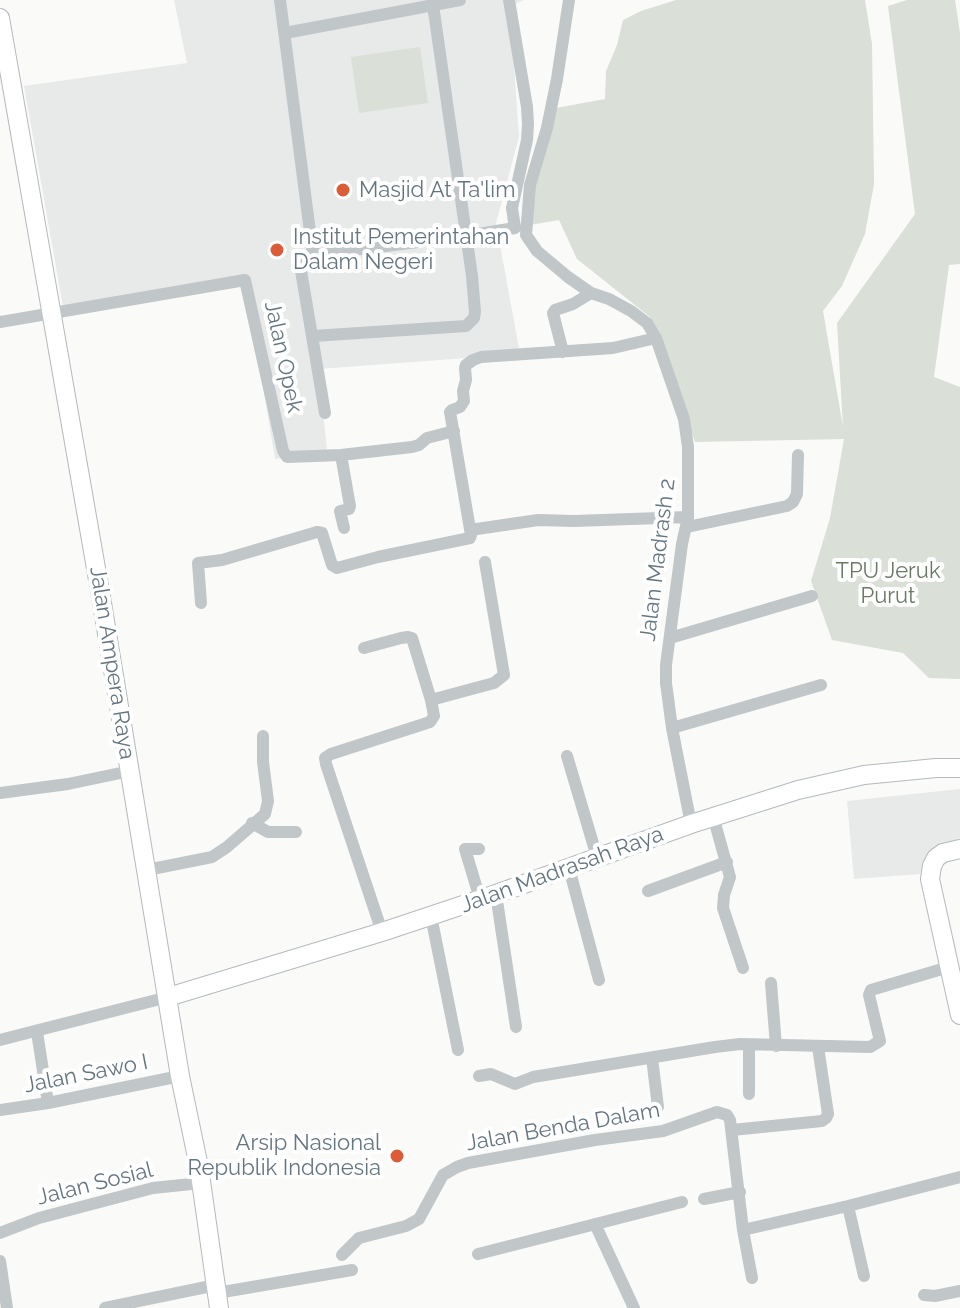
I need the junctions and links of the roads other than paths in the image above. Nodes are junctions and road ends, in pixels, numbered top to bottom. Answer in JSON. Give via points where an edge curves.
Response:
{"nodes":[{"id":1,"x":280,"y":0,"type":"edge"},
{"id":2,"x":460,"y":0,"type":"edge"},
{"id":3,"x":509,"y":0,"type":"edge"},
{"id":4,"x":569,"y":0,"type":"edge"},
{"id":5,"x":433,"y":5,"type":"junction"},
{"id":6,"x":0,"y":18,"type":"edge"},
{"id":7,"x":285,"y":33,"type":"junction"},
{"id":8,"x":6,"y":83,"type":"edge"},
{"id":9,"x":466,"y":236,"type":"junction"},
{"id":10,"x":313,"y":255,"type":"junction"},
{"id":11,"x":591,"y":293,"type":"junction"},
{"id":12,"x":52,"y":313,"type":"junction"},
{"id":13,"x":0,"y":322,"type":"edge"},
{"id":14,"x":313,"y":336,"type":"junction"},
{"id":15,"x":656,"y":338,"type":"junction"},
{"id":16,"x":563,"y":352,"type":"junction"},
{"id":17,"x":325,"y":413,"type":"dead end"},
{"id":18,"x":454,"y":431,"type":"junction"},
{"id":19,"x":341,"y":455,"type":"junction"},
{"id":20,"x":798,"y":455,"type":"dead end"},
{"id":21,"x":687,"y":522,"type":"junction"},
{"id":22,"x":344,"y":528,"type":"dead end"},
{"id":23,"x":470,"y":530,"type":"junction"},
{"id":24,"x":485,"y":562,"type":"dead end"},
{"id":25,"x":812,"y":596,"type":"dead end"},
{"id":26,"x":201,"y":603,"type":"dead end"},
{"id":27,"x":670,"y":638,"type":"junction"},
{"id":28,"x":364,"y":648,"type":"dead end"},
{"id":29,"x":821,"y":685,"type":"dead end"},
{"id":30,"x":431,"y":700,"type":"junction"},
{"id":31,"x":672,"y":728,"type":"junction"},
{"id":32,"x":263,"y":736,"type":"dead end"},
{"id":33,"x":567,"y":756,"type":"dead end"},
{"id":34,"x":960,"y":768,"type":"edge"},
{"id":35,"x":130,"y":771,"type":"junction"},
{"id":36,"x":0,"y":793,"type":"edge"},
{"id":37,"x":713,"y":816,"type":"junction"},
{"id":38,"x":252,"y":823,"type":"junction"},
{"id":39,"x":691,"y":824,"type":"junction"},
{"id":40,"x":296,"y":832,"type":"dead end"},
{"id":41,"x":479,"y":849,"type":"dead end"},
{"id":42,"x":960,"y":849,"type":"edge"},
{"id":43,"x":597,"y":857,"type":"junction"},
{"id":44,"x":727,"y":862,"type":"junction"},
{"id":45,"x":569,"y":868,"type":"junction"},
{"id":46,"x":148,"y":872,"type":"junction"},
{"id":47,"x":648,"y":891,"type":"dead end"},
{"id":48,"x":488,"y":896,"type":"junction"},
{"id":49,"x":431,"y":916,"type":"junction"},
{"id":50,"x":382,"y":932,"type":"junction"},
{"id":51,"x":949,"y":967,"type":"junction"},
{"id":52,"x":743,"y":968,"type":"dead end"},
{"id":53,"x":599,"y":980,"type":"dead end"},
{"id":54,"x":771,"y":983,"type":"dead end"},
{"id":55,"x":168,"y":997,"type":"junction"},
{"id":56,"x":960,"y":1015,"type":"edge"},
{"id":57,"x":516,"y":1027,"type":"dead end"},
{"id":58,"x":37,"y":1032,"type":"junction"},
{"id":59,"x":0,"y":1040,"type":"edge"},
{"id":60,"x":751,"y":1045,"type":"junction"},
{"id":61,"x":776,"y":1046,"type":"junction"},
{"id":62,"x":818,"y":1047,"type":"junction"},
{"id":63,"x":458,"y":1050,"type":"dead end"},
{"id":64,"x":652,"y":1058,"type":"junction"},
{"id":65,"x":180,"y":1076,"type":"junction"},
{"id":66,"x":479,"y":1076,"type":"dead end"},
{"id":67,"x":749,"y":1094,"type":"dead end"},
{"id":68,"x":48,"y":1103,"type":"junction"},
{"id":69,"x":658,"y":1107,"type":"dead end"},
{"id":70,"x":0,"y":1110,"type":"edge"},
{"id":71,"x":732,"y":1130,"type":"junction"},
{"id":72,"x":960,"y":1177,"type":"edge"},
{"id":73,"x":201,"y":1183,"type":"junction"},
{"id":74,"x":740,"y":1192,"type":"junction"},
{"id":75,"x":704,"y":1199,"type":"dead end"},
{"id":76,"x":682,"y":1202,"type":"dead end"},
{"id":77,"x":848,"y":1206,"type":"junction"},
{"id":78,"x":595,"y":1224,"type":"junction"},
{"id":79,"x":743,"y":1230,"type":"junction"},
{"id":80,"x":0,"y":1233,"type":"edge"},
{"id":81,"x":478,"y":1254,"type":"dead end"},
{"id":82,"x":342,"y":1255,"type":"dead end"},
{"id":83,"x":0,"y":1261,"type":"edge"},
{"id":84,"x":352,"y":1270,"type":"dead end"},
{"id":85,"x":864,"y":1276,"type":"dead end"},
{"id":86,"x":752,"y":1278,"type":"dead end"},
{"id":87,"x":960,"y":1291,"type":"edge"},
{"id":88,"x":217,"y":1295,"type":"edge"},
{"id":89,"x":924,"y":1295,"type":"dead end"},
{"id":90,"x":7,"y":1308,"type":"edge"},
{"id":91,"x":105,"y":1308,"type":"edge"},
{"id":92,"x":632,"y":1308,"type":"edge"}],
"edges":[{"from":1,"to":7,"type":"street"},
{"from":2,"to":5,"type":"street"},
{"from":3,"to":9,"type":"street","via":[[528,124],[512,212],[515,228]]},
{"from":4,"to":11,"type":"street","name":"Jalan Madrash 2","via":[[547,128],[528,195],[526,235],[537,251]]},
{"from":5,"to":7,"type":"street"},
{"from":5,"to":9,"type":"street"},
{"from":6,"to":8,"type":"street","name":"Jalan Ampera Raya"},
{"from":7,"to":10,"type":"street"},
{"from":8,"to":12,"type":"street","name":"Jalan Ampera Raya"},
{"from":9,"to":10,"type":"street"},
{"from":9,"to":14,"type":"street","via":[[475,312],[470,324]]},
{"from":10,"to":14,"type":"street","via":[[300,263]]},
{"from":11,"to":15,"type":"street","name":"Jalan Madrash 2","via":[[642,318]]},
{"from":11,"to":16,"type":"street","via":[[553,313]]},
{"from":12,"to":13,"type":"street"},
{"from":12,"to":19,"type":"street","name":"Jalan Opek","via":[[245,280],[285,456]]},
{"from":12,"to":35,"type":"street","name":"Jalan Ampera Raya"},
{"from":14,"to":17,"type":"street"},
{"from":15,"to":16,"type":"street"},
{"from":15,"to":21,"type":"street","name":"Jalan Madrash 2","via":[[687,434]]},
{"from":16,"to":18,"type":"street","via":[[473,360],[465,367],[462,406],[450,412]]},
{"from":18,"to":19,"type":"street","name":"Jalan Opek","via":[[418,446]]},
{"from":18,"to":23,"type":"street"},
{"from":19,"to":22,"type":"street","via":[[350,506],[340,511]]},
{"from":20,"to":21,"type":"street","via":[[797,494],[787,506]]},
{"from":21,"to":23,"type":"street","via":[[538,520]]},
{"from":21,"to":27,"type":"street","name":"Jalan Madrash 2"},
{"from":23,"to":26,"type":"street","via":[[468,538],[337,568],[321,532],[199,563]]},
{"from":24,"to":30,"type":"street","via":[[504,675],[494,683]]},
{"from":25,"to":27,"type":"street"},
{"from":27,"to":31,"type":"street","name":"Jalan Madrash 2","via":[[666,683]]},
{"from":28,"to":30,"type":"street","via":[[412,638]]},
{"from":29,"to":31,"type":"street"},
{"from":30,"to":50,"type":"street","via":[[430,722],[325,758]]},
{"from":31,"to":39,"type":"street","name":"Jalan Madrash 2"},
{"from":32,"to":38,"type":"street","via":[[269,805]]},
{"from":33,"to":43,"type":"street"},
{"from":34,"to":37,"type":"street","name":"Jalan Madrasah Raya","via":[[864,775]]},
{"from":35,"to":36,"type":"street"},
{"from":35,"to":46,"type":"street","name":"Jalan Ampera Raya"},
{"from":37,"to":39,"type":"street","name":"Jalan Madrasah Raya"},
{"from":37,"to":44,"type":"street"},
{"from":38,"to":40,"type":"street","via":[[268,832]]},
{"from":38,"to":46,"type":"street","via":[[212,857]]},
{"from":39,"to":43,"type":"street","name":"Jalan Madrasah Raya"},
{"from":41,"to":48,"type":"street","via":[[461,848]]},
{"from":42,"to":51,"type":"street","via":[[939,855],[930,871]]},
{"from":43,"to":45,"type":"street","name":"Jalan Madrasah Raya"},
{"from":44,"to":47,"type":"street"},
{"from":44,"to":52,"type":"street","via":[[730,877],[723,908]]},
{"from":45,"to":48,"type":"street","name":"Jalan Madrasah Raya"},
{"from":45,"to":53,"type":"street"},
{"from":46,"to":55,"type":"street","name":"Jalan Ampera Raya"},
{"from":48,"to":49,"type":"street","name":"Jalan Madrasah Raya"},
{"from":48,"to":57,"type":"street"},
{"from":49,"to":50,"type":"street","name":"Jalan Madrasah Raya"},
{"from":49,"to":63,"type":"street"},
{"from":50,"to":55,"type":"street","name":"Jalan Madrasah Raya"},
{"from":51,"to":56,"type":"street"},
{"from":51,"to":62,"type":"street","via":[[871,990],[877,1044]]},
{"from":54,"to":61,"type":"street"},
{"from":55,"to":58,"type":"street"},
{"from":55,"to":65,"type":"street","name":"Jalan Ampera Raya"},
{"from":58,"to":59,"type":"street"},
{"from":58,"to":68,"type":"street"},
{"from":60,"to":61,"type":"street"},
{"from":60,"to":64,"type":"street"},
{"from":60,"to":67,"type":"street"},
{"from":61,"to":62,"type":"street"},
{"from":62,"to":71,"type":"street","via":[[826,1118]]},
{"from":64,"to":66,"type":"street","via":[[515,1084],[491,1074]]},
{"from":64,"to":69,"type":"street"},
{"from":65,"to":68,"type":"street","name":"Jalan Sawo I"},
{"from":65,"to":73,"type":"street","name":"Jalan Ampera Raya"},
{"from":68,"to":70,"type":"street","name":"Jalan Sawo I"},
{"from":71,"to":74,"type":"street"},
{"from":71,"to":82,"type":"street","name":"Jalan Benda Dalam","via":[[729,1116],[717,1112],[663,1131],[468,1163],[443,1175],[413,1223],[359,1238]]},
{"from":72,"to":77,"type":"street"},
{"from":73,"to":80,"type":"street","name":"Jalan Sosial","via":[[153,1188]]},
{"from":73,"to":88,"type":"street","name":"Jalan Ampera Raya"},
{"from":74,"to":75,"type":"street"},
{"from":74,"to":79,"type":"street"},
{"from":76,"to":78,"type":"street"},
{"from":77,"to":79,"type":"street"},
{"from":77,"to":85,"type":"street"},
{"from":78,"to":81,"type":"street"},
{"from":78,"to":92,"type":"street"},
{"from":79,"to":86,"type":"street"},
{"from":83,"to":90,"type":"street"},
{"from":84,"to":88,"type":"street"},
{"from":87,"to":89,"type":"street"},
{"from":88,"to":91,"type":"street"}]}
